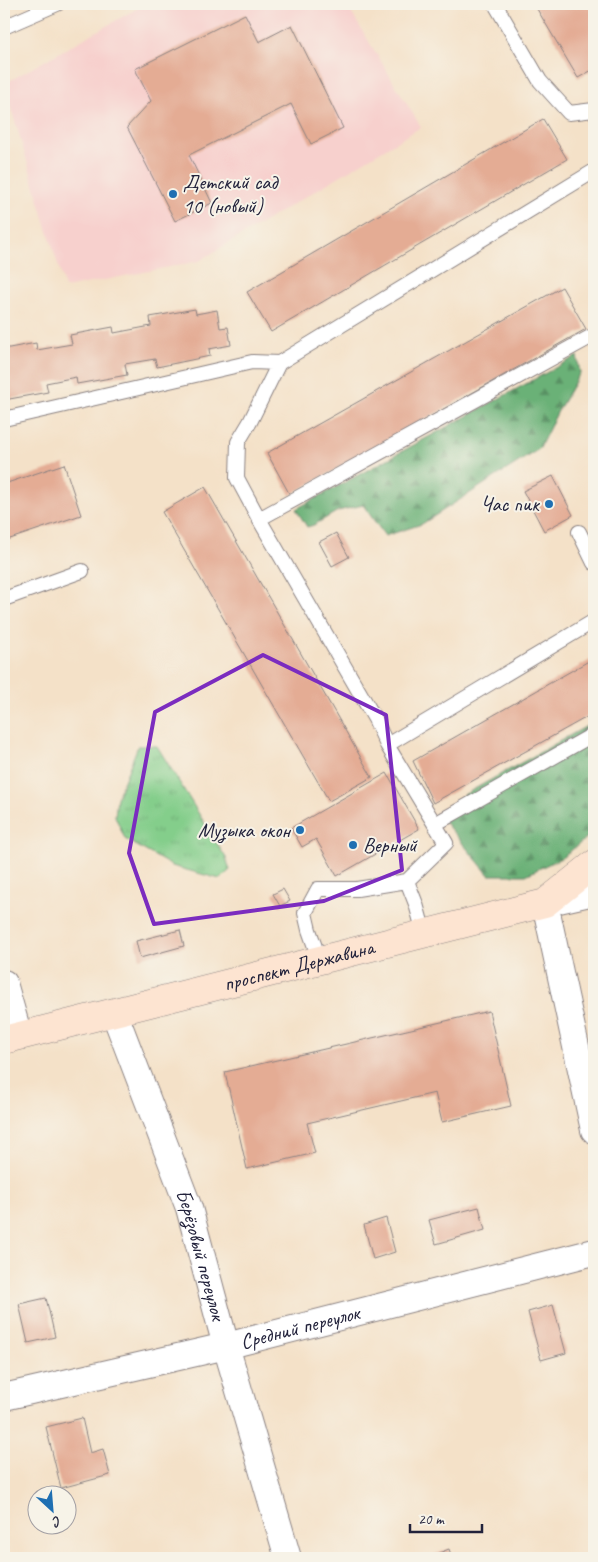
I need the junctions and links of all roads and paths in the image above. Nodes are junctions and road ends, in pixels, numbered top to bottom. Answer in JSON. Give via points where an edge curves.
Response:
{"nodes":[{"id":1,"x":57,"y":4,"type":"edge"},
{"id":2,"x":495,"y":4,"type":"edge"},
{"id":3,"x":4,"y":27,"type":"edge"},
{"id":4,"x":594,"y":110,"type":"edge"},
{"id":5,"x":594,"y":171,"type":"edge"},
{"id":6,"x":594,"y":335,"type":"edge"},
{"id":7,"x":278,"y":363,"type":"junction"},
{"id":8,"x":4,"y":420,"type":"edge"},
{"id":9,"x":259,"y":519,"type":"junction"},
{"id":10,"x":579,"y":532,"type":"dead end"},
{"id":11,"x":594,"y":563,"type":"edge"},
{"id":12,"x":82,"y":571,"type":"dead end"},
{"id":13,"x":4,"y":599,"type":"edge"},
{"id":14,"x":594,"y":621,"type":"edge"},
{"id":15,"x":594,"y":734,"type":"edge"},
{"id":16,"x":387,"y":745,"type":"junction"},
{"id":17,"x":435,"y":824,"type":"junction"},
{"id":18,"x":594,"y":864,"type":"edge"},
{"id":19,"x":407,"y":881,"type":"junction"},
{"id":20,"x":594,"y":892,"type":"edge"},
{"id":21,"x":545,"y":903,"type":"junction"},
{"id":22,"x":424,"y":933,"type":"junction"},
{"id":23,"x":320,"y":961,"type":"junction"},
{"id":24,"x":4,"y":983,"type":"edge"},
{"id":25,"x":114,"y":1012,"type":"junction"},
{"id":26,"x":11,"y":1038,"type":"edge"},
{"id":27,"x":594,"y":1130,"type":"edge"},
{"id":28,"x":594,"y":1252,"type":"edge"},
{"id":29,"x":226,"y":1346,"type":"junction"},
{"id":30,"x":4,"y":1397,"type":"edge"},
{"id":31,"x":288,"y":1558,"type":"edge"}],
"edges":[{"from":1,"to":3,"type":"lane"},
{"from":2,"to":4,"type":"lane","via":[[540,81],[569,113]]},
{"from":5,"to":7,"type":"lane"},
{"from":6,"to":9,"type":"lane"},
{"from":7,"to":8,"type":"lane","via":[[252,362]]},
{"from":7,"to":9,"type":"lane","via":[[238,442],[237,478]]},
{"from":9,"to":16,"type":"lane"},
{"from":10,"to":11,"type":"lane"},
{"from":12,"to":13,"type":"lane"},
{"from":14,"to":16,"type":"lane"},
{"from":15,"to":17,"type":"lane"},
{"from":16,"to":17,"type":"lane"},
{"from":17,"to":19,"type":"lane","via":[[446,843]]},
{"from":18,"to":21,"type":"main road"},
{"from":19,"to":22,"type":"lane"},
{"from":19,"to":23,"type":"lane","via":[[357,889],[318,890],[305,913]]},
{"from":20,"to":21,"type":"street","name":"проспект Державина"},
{"from":21,"to":22,"type":"main road","name":"проспект Державина"},
{"from":21,"to":27,"type":"street"},
{"from":22,"to":23,"type":"main road","name":"проспект Державина"},
{"from":23,"to":25,"type":"main road","name":"проспект Державина"},
{"from":24,"to":26,"type":"street"},
{"from":25,"to":26,"type":"main road","name":"проспект Державина"},
{"from":25,"to":29,"type":"street","name":"Берёзовый переулок","via":[[189,1208]]},
{"from":28,"to":29,"type":"street","name":"Средний переулок"},
{"from":29,"to":30,"type":"street","name":"Средний переулок"},
{"from":29,"to":31,"type":"street","name":"Берёзовый переулок"}]}
